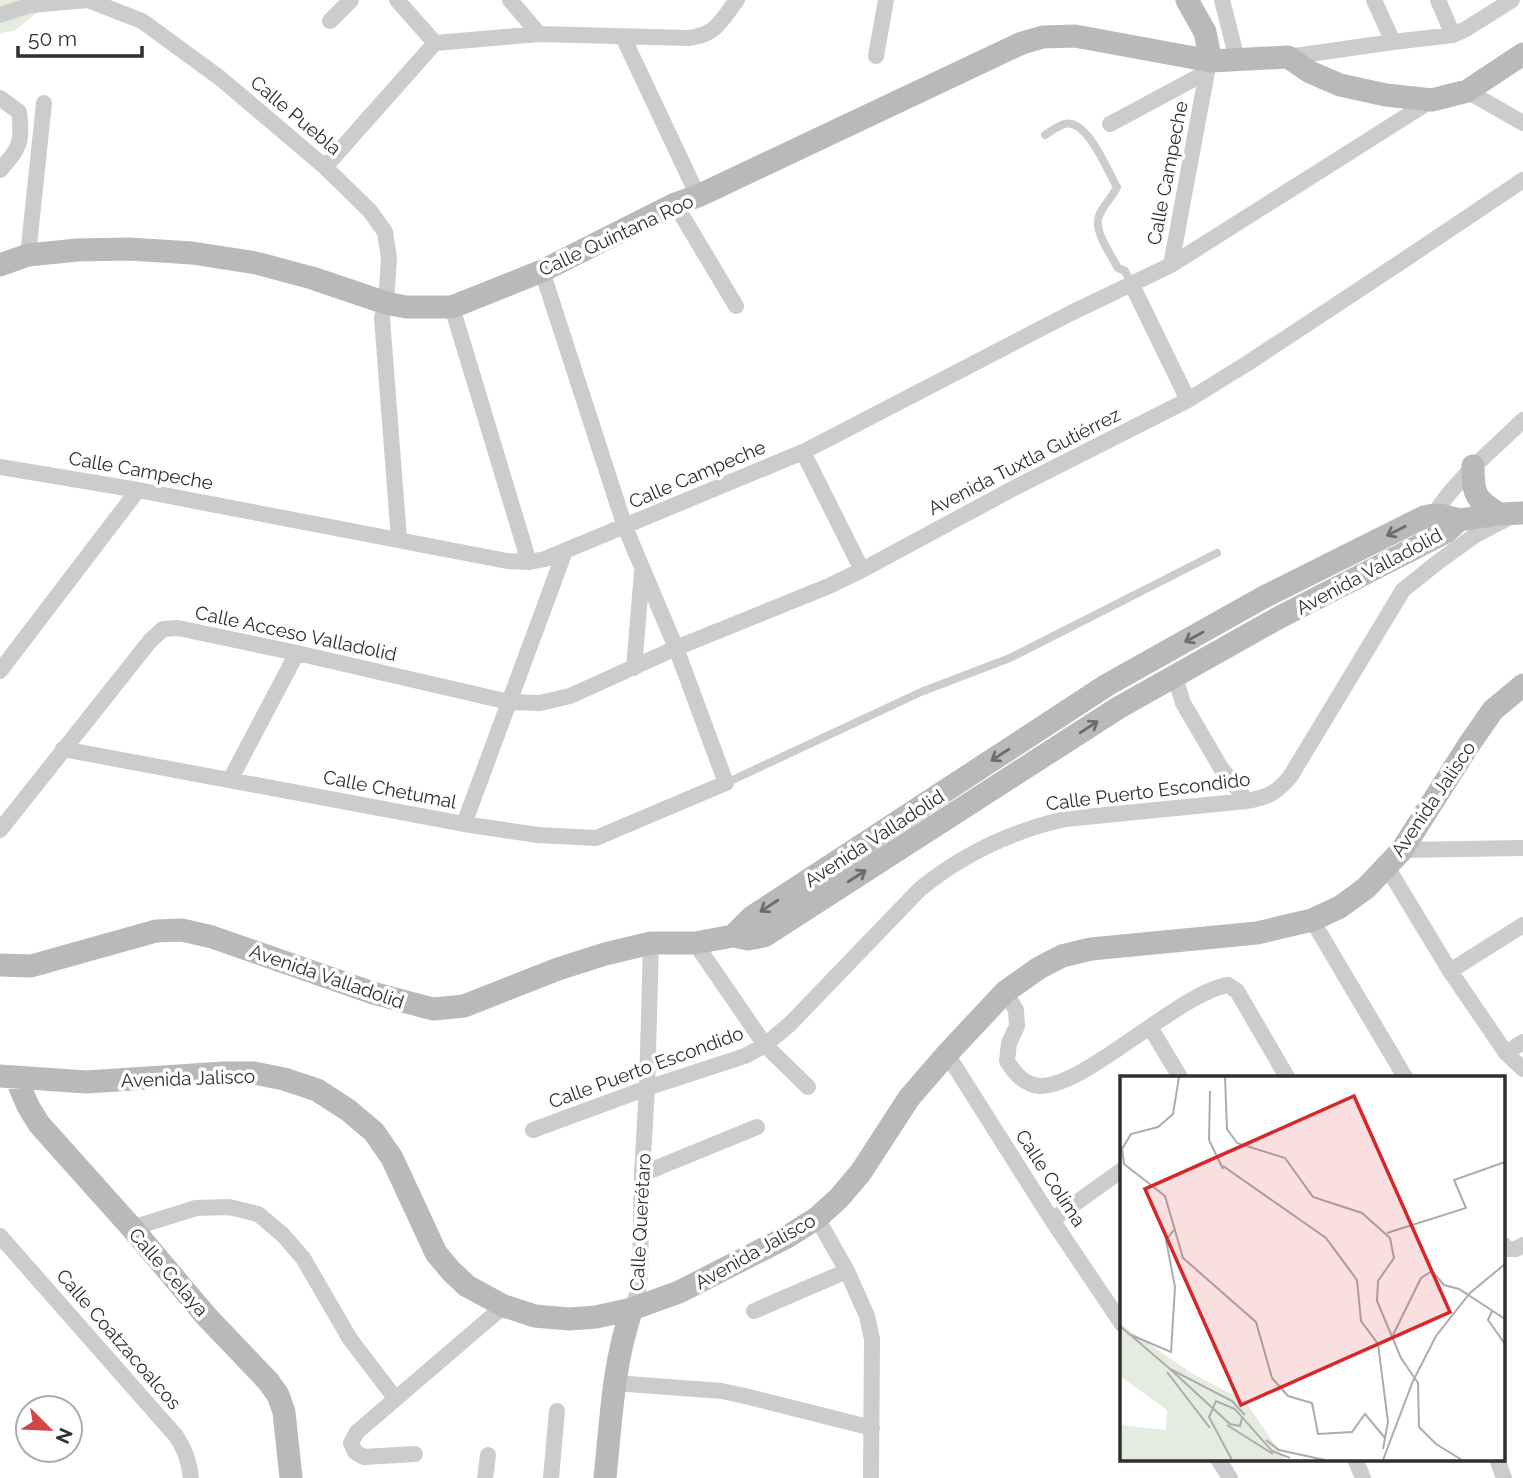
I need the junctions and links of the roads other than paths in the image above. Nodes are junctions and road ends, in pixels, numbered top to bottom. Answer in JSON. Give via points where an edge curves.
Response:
{"nodes":[{"id":1,"x":89,"y":0,"type":"edge"},
{"id":2,"x":351,"y":0,"type":"edge"},
{"id":3,"x":397,"y":0,"type":"edge"},
{"id":4,"x":510,"y":0,"type":"edge"},
{"id":5,"x":737,"y":0,"type":"edge"},
{"id":6,"x":886,"y":0,"type":"edge"},
{"id":7,"x":1187,"y":0,"type":"edge"},
{"id":8,"x":1222,"y":0,"type":"edge"},
{"id":9,"x":1374,"y":0,"type":"edge"},
{"id":10,"x":1438,"y":0,"type":"edge"},
{"id":11,"x":1512,"y":0,"type":"edge"},
{"id":12,"x":30,"y":3,"type":"edge"},
{"id":13,"x":0,"y":15,"type":"edge"},
{"id":14,"x":330,"y":21,"type":"dead end"},
{"id":15,"x":539,"y":34,"type":"junction"},
{"id":16,"x":1453,"y":35,"type":"junction"},
{"id":17,"x":623,"y":37,"type":"junction"},
{"id":18,"x":1392,"y":42,"type":"junction"},
{"id":19,"x":435,"y":43,"type":"junction"},
{"id":20,"x":1523,"y":54,"type":"edge"},
{"id":21,"x":876,"y":56,"type":"dead end"},
{"id":22,"x":1288,"y":57,"type":"junction"},
{"id":23,"x":1237,"y":59,"type":"junction"},
{"id":24,"x":1209,"y":66,"type":"junction"},
{"id":25,"x":1467,"y":91,"type":"junction"},
{"id":26,"x":0,"y":98,"type":"edge"},
{"id":27,"x":1432,"y":100,"type":"junction"},
{"id":28,"x":44,"y":103,"type":"dead end"},
{"id":29,"x":1523,"y":123,"type":"edge"},
{"id":30,"x":1111,"y":124,"type":"dead end"},
{"id":31,"x":1045,"y":135,"type":"dead end"},
{"id":32,"x":325,"y":167,"type":"junction"},
{"id":33,"x":0,"y":170,"type":"edge"},
{"id":34,"x":1523,"y":180,"type":"edge"},
{"id":35,"x":698,"y":196,"type":"junction"},
{"id":36,"x":675,"y":204,"type":"junction"},
{"id":37,"x":28,"y":255,"type":"junction"},
{"id":38,"x":0,"y":265,"type":"edge"},
{"id":39,"x":1171,"y":265,"type":"junction"},
{"id":40,"x":542,"y":271,"type":"junction"},
{"id":41,"x":1132,"y":285,"type":"junction"},
{"id":42,"x":386,"y":303,"type":"junction"},
{"id":43,"x":736,"y":306,"type":"dead end"},
{"id":44,"x":453,"y":307,"type":"junction"},
{"id":45,"x":1188,"y":400,"type":"junction"},
{"id":46,"x":1523,"y":420,"type":"edge"},
{"id":47,"x":803,"y":452,"type":"junction"},
{"id":48,"x":1473,"y":466,"type":"junction"},
{"id":49,"x":0,"y":467,"type":"edge"},
{"id":50,"x":138,"y":490,"type":"junction"},
{"id":51,"x":1513,"y":513,"type":"edge"},
{"id":52,"x":1434,"y":514,"type":"junction"},
{"id":53,"x":1459,"y":520,"type":"junction"},
{"id":54,"x":625,"y":527,"type":"junction"},
{"id":55,"x":399,"y":539,"type":"junction"},
{"id":56,"x":565,"y":551,"type":"junction"},
{"id":57,"x":1217,"y":553,"type":"dead end"},
{"id":58,"x":529,"y":562,"type":"junction"},
{"id":59,"x":642,"y":569,"type":"junction"},
{"id":60,"x":862,"y":570,"type":"junction"},
{"id":61,"x":676,"y":648,"type":"junction"},
{"id":62,"x":297,"y":653,"type":"junction"},
{"id":63,"x":634,"y":668,"type":"junction"},
{"id":64,"x":0,"y":671,"type":"edge"},
{"id":65,"x":1175,"y":677,"type":"junction"},
{"id":66,"x":1523,"y":685,"type":"edge"},
{"id":67,"x":509,"y":702,"type":"junction"},
{"id":68,"x":63,"y":749,"type":"junction"},
{"id":69,"x":230,"y":780,"type":"junction"},
{"id":70,"x":726,"y":782,"type":"junction"},
{"id":71,"x":1247,"y":801,"type":"junction"},
{"id":72,"x":464,"y":824,"type":"junction"},
{"id":73,"x":0,"y":830,"type":"edge"},
{"id":74,"x":1523,"y":848,"type":"edge"},
{"id":75,"x":1394,"y":859,"type":"junction"},
{"id":76,"x":1312,"y":920,"type":"junction"},
{"id":77,"x":1523,"y":925,"type":"edge"},
{"id":78,"x":733,"y":936,"type":"junction"},
{"id":79,"x":651,"y":943,"type":"junction"},
{"id":80,"x":695,"y":943,"type":"junction"},
{"id":81,"x":0,"y":965,"type":"edge"},
{"id":82,"x":1450,"y":971,"type":"junction"},
{"id":83,"x":1004,"y":992,"type":"junction"},
{"id":84,"x":1150,"y":1027,"type":"junction"},
{"id":85,"x":1523,"y":1042,"type":"edge"},
{"id":86,"x":765,"y":1045,"type":"junction"},
{"id":87,"x":1506,"y":1053,"type":"junction"},
{"id":88,"x":947,"y":1054,"type":"junction"},
{"id":89,"x":1523,"y":1069,"type":"edge"},
{"id":90,"x":1179,"y":1076,"type":"edge"},
{"id":91,"x":1286,"y":1076,"type":"edge"},
{"id":92,"x":1404,"y":1076,"type":"edge"},
{"id":93,"x":8,"y":1077,"type":"edge"},
{"id":94,"x":808,"y":1087,"type":"dead end"},
{"id":95,"x":647,"y":1088,"type":"junction"},
{"id":96,"x":757,"y":1127,"type":"dead end"},
{"id":97,"x":533,"y":1130,"type":"dead end"},
{"id":98,"x":1120,"y":1171,"type":"edge"},
{"id":99,"x":642,"y":1174,"type":"junction"},
{"id":100,"x":817,"y":1218,"type":"junction"},
{"id":101,"x":1052,"y":1220,"type":"junction"},
{"id":102,"x":132,"y":1228,"type":"junction"},
{"id":103,"x":0,"y":1236,"type":"edge"},
{"id":104,"x":1523,"y":1245,"type":"edge"},
{"id":105,"x":1506,"y":1248,"type":"edge"},
{"id":106,"x":846,"y":1271,"type":"junction"},
{"id":107,"x":1120,"y":1294,"type":"edge"},
{"id":108,"x":1108,"y":1302,"type":"junction"},
{"id":109,"x":504,"y":1306,"type":"junction"},
{"id":110,"x":632,"y":1308,"type":"junction"},
{"id":111,"x":754,"y":1311,"type":"dead end"},
{"id":112,"x":1120,"y":1321,"type":"edge"},
{"id":113,"x":614,"y":1383,"type":"junction"},
{"id":114,"x":395,"y":1398,"type":"junction"},
{"id":115,"x":557,"y":1410,"type":"dead end"},
{"id":116,"x":872,"y":1428,"type":"junction"},
{"id":117,"x":415,"y":1454,"type":"dead end"},
{"id":118,"x":488,"y":1455,"type":"dead end"},
{"id":119,"x":1219,"y":1460,"type":"edge"},
{"id":120,"x":1355,"y":1460,"type":"edge"},
{"id":121,"x":1497,"y":1460,"type":"edge"},
{"id":122,"x":551,"y":1477,"type":"edge"},
{"id":123,"x":191,"y":1478,"type":"edge"},
{"id":124,"x":291,"y":1478,"type":"edge"},
{"id":125,"x":485,"y":1478,"type":"edge"},
{"id":126,"x":605,"y":1478,"type":"edge"},
{"id":127,"x":871,"y":1478,"type":"edge"},
{"id":128,"x":1230,"y":1478,"type":"edge"},
{"id":129,"x":1363,"y":1478,"type":"edge"},
{"id":130,"x":1504,"y":1478,"type":"edge"}],
"edges":[{"from":1,"to":12,"type":"street","name":"Calle Puebla"},
{"from":1,"to":32,"type":"street","name":"Calle Puebla","via":[[142,21],[220,78]]},
{"from":2,"to":14,"type":"street"},
{"from":3,"to":19,"type":"street"},
{"from":4,"to":15,"type":"street"},
{"from":5,"to":17,"type":"street","via":[[704,37]]},
{"from":6,"to":21,"type":"street"},
{"from":7,"to":24,"type":"street","via":[[1205,32]]},
{"from":8,"to":23,"type":"street"},
{"from":9,"to":18,"type":"street"},
{"from":10,"to":16,"type":"street"},
{"from":11,"to":16,"type":"street"},
{"from":12,"to":13,"type":"street","name":"Calle Puebla"},
{"from":15,"to":17,"type":"street"},
{"from":15,"to":19,"type":"street"},
{"from":16,"to":18,"type":"street"},
{"from":17,"to":35,"type":"street"},
{"from":18,"to":22,"type":"street"},
{"from":19,"to":32,"type":"street"},
{"from":20,"to":25,"type":"street"},
{"from":22,"to":23,"type":"street","name":"Calle Quintana Roo"},
{"from":22,"to":27,"type":"street","via":[[1340,85]]},
{"from":23,"to":24,"type":"street","name":"Calle Quintana Roo"},
{"from":24,"to":30,"type":"street"},
{"from":24,"to":35,"type":"street","name":"Calle Quintana Roo","via":[[1075,36],[1043,37]]},
{"from":24,"to":39,"type":"street","name":"Calle Campeche"},
{"from":25,"to":27,"type":"street"},
{"from":25,"to":29,"type":"street"},
{"from":26,"to":33,"type":"street","via":[[19,112],[22,134],[14,155]]},
{"from":27,"to":39,"type":"street"},
{"from":28,"to":37,"type":"street"},
{"from":31,"to":41,"type":"lane","via":[[1064,124],[1088,134],[1117,187],[1098,217],[1097,229]]},
{"from":32,"to":42,"type":"street","name":"Calle Puebla","via":[[385,232],[389,258]]},
{"from":34,"to":45,"type":"street","name":"Avenida Tuxtla Gutiérrez"},
{"from":35,"to":36,"type":"street","name":"Calle Quintana Roo"},
{"from":36,"to":40,"type":"street","name":"Calle Quintana Roo"},
{"from":36,"to":43,"type":"street"},
{"from":37,"to":38,"type":"street","name":"Calle Quintana Roo"},
{"from":37,"to":42,"type":"street","name":"Calle Quintana Roo","via":[[129,248],[192,253],[256,263]]},
{"from":39,"to":41,"type":"street","name":"Calle Campeche"},
{"from":40,"to":44,"type":"street","name":"Calle Quintana Roo"},
{"from":40,"to":54,"type":"street"},
{"from":41,"to":45,"type":"street"},
{"from":41,"to":47,"type":"street","name":"Calle Campeche"},
{"from":42,"to":44,"type":"street","name":"Calle Quintana Roo"},
{"from":42,"to":55,"type":"street","name":"Calle Puebla","via":[[382,318]]},
{"from":44,"to":58,"type":"street"},
{"from":45,"to":60,"type":"street","name":"Avenida Tuxtla Gutiérrez"},
{"from":46,"to":48,"type":"street"},
{"from":47,"to":54,"type":"street","name":"Calle Campeche"},
{"from":47,"to":60,"type":"street"},
{"from":48,"to":51,"type":"street","via":[[1473,484],[1482,503]]},
{"from":48,"to":52,"type":"street"},
{"from":49,"to":50,"type":"street","name":"Calle Campeche"},
{"from":50,"to":55,"type":"street","name":"Calle Campeche"},
{"from":50,"to":64,"type":"street"},
{"from":51,"to":53,"type":"street"},
{"from":51,"to":71,"type":"street","name":"Calle Puerto Escondido","via":[[1474,536],[1403,590],[1290,777],[1264,798]]},
{"from":52,"to":53,"type":"street","name":"Avenida Valladolid"},
{"from":52,"to":78,"type":"street","name":"Avenida Valladolid","one_way":true,"via":[[1264,597],[1107,685],[752,917]]},
{"from":53,"to":65,"type":"street","name":"Avenida Valladolid"},
{"from":54,"to":56,"type":"street","name":"Calle Campeche"},
{"from":54,"to":59,"type":"street"},
{"from":55,"to":58,"type":"street","name":"Calle Campeche"},
{"from":56,"to":58,"type":"street","name":"Calle Campeche"},
{"from":56,"to":67,"type":"street","name":"Calle Chetumal"},
{"from":57,"to":70,"type":"lane","via":[[1010,658],[921,692]]},
{"from":59,"to":61,"type":"street"},
{"from":59,"to":63,"type":"street"},
{"from":60,"to":61,"type":"street","name":"Avenida Tuxtla Gutiérrez"},
{"from":61,"to":63,"type":"street","name":"Avenida Tuxtla Gutiérrez"},
{"from":61,"to":70,"type":"street"},
{"from":62,"to":67,"type":"street","name":"Calle Acceso Valladolid"},
{"from":62,"to":68,"type":"street","name":"Calle Acceso Valladolid","via":[[178,628],[163,629]]},
{"from":62,"to":69,"type":"street"},
{"from":63,"to":67,"type":"street","name":"Avenida Tuxtla Gutiérrez","via":[[570,696],[540,703]]},
{"from":65,"to":71,"type":"street","via":[[1183,703],[1221,768]]},
{"from":78,"to":65,"type":"street","name":"Avenida Valladolid","one_way":true,"via":[[764,936]]},
{"from":66,"to":75,"type":"street","name":"Avenida Jalisco","via":[[1493,710]]},
{"from":67,"to":72,"type":"street","name":"Calle Chetumal"},
{"from":68,"to":69,"type":"street","name":"Calle Chetumal"},
{"from":68,"to":73,"type":"street","name":"Calle Acceso Valladolid"},
{"from":69,"to":72,"type":"street","name":"Calle Chetumal"},
{"from":70,"to":72,"type":"street","via":[[596,838]]},
{"from":71,"to":86,"type":"street","name":"Calle Puerto Escondido","via":[[1065,819],[1012,834],[962,858],[920,889]]},
{"from":74,"to":75,"type":"street"},
{"from":75,"to":76,"type":"street","name":"Avenida Jalisco","via":[[1349,901]]},
{"from":75,"to":82,"type":"street"},
{"from":76,"to":83,"type":"street","name":"Avenida Jalisco","via":[[1258,933],[1091,949],[1062,956]]},
{"from":76,"to":92,"type":"street"},
{"from":77,"to":82,"type":"street"},
{"from":78,"to":80,"type":"street","name":"Avenida Valladolid"},
{"from":79,"to":80,"type":"street","name":"Avenida Valladolid"},
{"from":79,"to":81,"type":"street","name":"Avenida Valladolid","via":[[570,965],[464,1006],[433,1009],[182,930],[156,931],[32,965]]},
{"from":79,"to":95,"type":"street","name":"Calle Querétaro"},
{"from":80,"to":86,"type":"street"},
{"from":82,"to":87,"type":"street"},
{"from":83,"to":84,"type":"street","via":[[1016,1010],[1017,1026],[1007,1061],[1017,1076],[1035,1086],[1057,1084],[1077,1074]]},
{"from":83,"to":88,"type":"street","name":"Avenida Jalisco"},
{"from":84,"to":90,"type":"street"},
{"from":84,"to":91,"type":"street","via":[[1183,1004],[1228,985],[1237,991]]},
{"from":85,"to":87,"type":"street"},
{"from":86,"to":94,"type":"street"},
{"from":86,"to":95,"type":"street","name":"Calle Puerto Escondido"},
{"from":87,"to":89,"type":"street"},
{"from":88,"to":100,"type":"street","name":"Avenida Jalisco","via":[[909,1098],[861,1172]]},
{"from":88,"to":101,"type":"street","name":"Calle Colima"},
{"from":93,"to":102,"type":"street","name":"Calle Celaya","via":[[39,1124]]},
{"from":93,"to":109,"type":"street","name":"Avenida Jalisco","via":[[86,1082],[254,1073],[317,1090],[374,1132],[392,1158],[436,1253],[451,1271],[467,1286]]},
{"from":95,"to":97,"type":"street","name":"Calle Puerto Escondido"},
{"from":95,"to":99,"type":"street","name":"Calle Querétaro"},
{"from":96,"to":99,"type":"street"},
{"from":98,"to":101,"type":"street"},
{"from":99,"to":110,"type":"street","name":"Calle Querétaro","via":[[640,1275]]},
{"from":100,"to":106,"type":"street"},
{"from":100,"to":110,"type":"street","name":"Avenida Jalisco","via":[[679,1292]]},
{"from":101,"to":108,"type":"street","name":"Calle Colima"},
{"from":102,"to":114,"type":"street","via":[[196,1208],[229,1207],[258,1214],[303,1258],[351,1339]]},
{"from":102,"to":124,"type":"street","name":"Calle Celaya","via":[[278,1395]]},
{"from":103,"to":123,"type":"street","name":"Calle Coatzacoalcos","via":[[176,1436],[185,1449]]},
{"from":104,"to":105,"type":"street"},
{"from":106,"to":111,"type":"street"},
{"from":106,"to":116,"type":"street","via":[[867,1316],[872,1339]]},
{"from":107,"to":108,"type":"street"},
{"from":108,"to":112,"type":"street","name":"Calle Colima"},
{"from":109,"to":110,"type":"street","name":"Avenida Jalisco","via":[[535,1316],[569,1319]]},
{"from":109,"to":114,"type":"street"},
{"from":110,"to":113,"type":"street","name":"Calle Querétaro"},
{"from":113,"to":116,"type":"street","via":[[722,1391]]},
{"from":113,"to":126,"type":"street","name":"Calle Querétaro"},
{"from":114,"to":117,"type":"street","via":[[351,1443],[364,1457]]},
{"from":115,"to":122,"type":"street"},
{"from":116,"to":127,"type":"street"},
{"from":118,"to":125,"type":"street"},
{"from":119,"to":128,"type":"street"},
{"from":120,"to":129,"type":"street"},
{"from":121,"to":130,"type":"street"}]}
